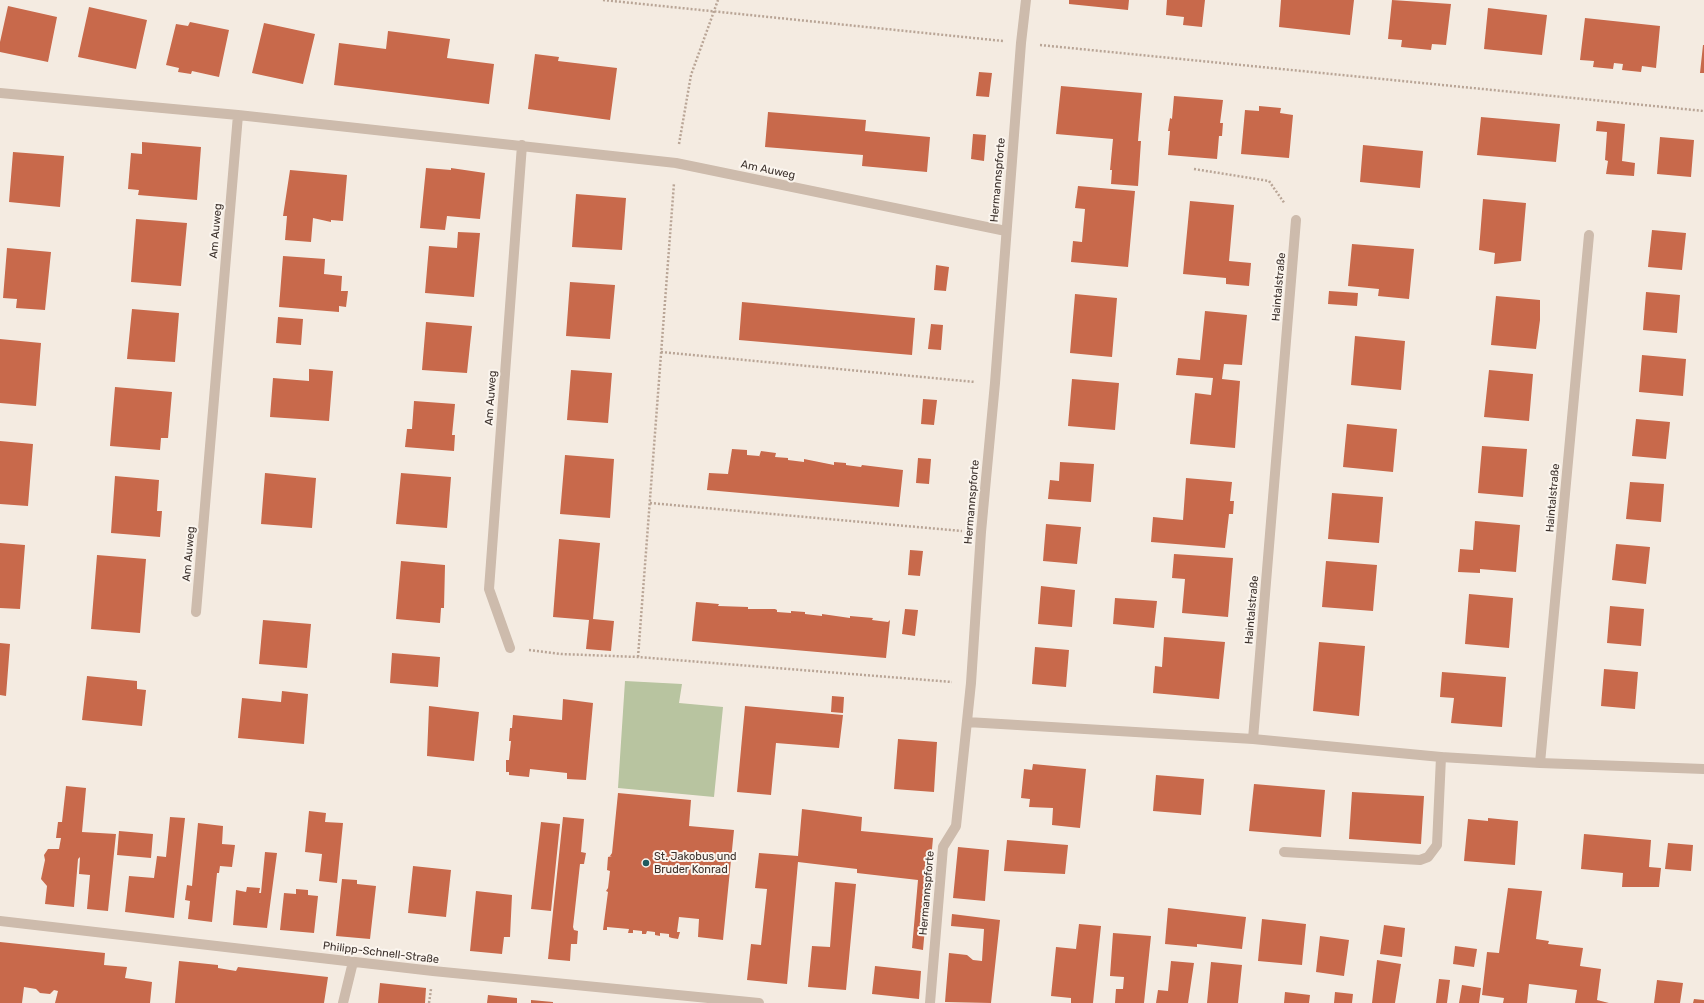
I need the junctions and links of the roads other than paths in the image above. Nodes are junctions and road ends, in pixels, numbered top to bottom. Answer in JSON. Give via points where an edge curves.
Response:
{"nodes":[{"id":1,"x":1026,"y":0,"type":"edge"},
{"id":2,"x":0,"y":93,"type":"edge"},
{"id":3,"x":238,"y":115,"type":"junction"},
{"id":4,"x":522,"y":145,"type":"junction"},
{"id":5,"x":1296,"y":220,"type":"road end"},
{"id":6,"x":1006,"y":231,"type":"junction"},
{"id":7,"x":1589,"y":235,"type":"dead end"},
{"id":8,"x":196,"y":612,"type":"dead end"},
{"id":9,"x":510,"y":648,"type":"road end"},
{"id":10,"x":967,"y":722,"type":"junction"},
{"id":11,"x":1253,"y":739,"type":"junction"},
{"id":12,"x":1441,"y":757,"type":"junction"},
{"id":13,"x":1540,"y":763,"type":"junction"},
{"id":14,"x":1704,"y":768,"type":"edge"},
{"id":15,"x":1284,"y":852,"type":"dead end"},
{"id":16,"x":0,"y":921,"type":"edge"},
{"id":17,"x":353,"y":962,"type":"junction"},
{"id":18,"x":343,"y":1003,"type":"edge"},
{"id":19,"x":759,"y":1003,"type":"edge"},
{"id":20,"x":930,"y":1003,"type":"edge"}],
"edges":[{"from":1,"to":6,"type":"street","name":"Hermannspforte"},
{"from":2,"to":3,"type":"street","name":"Am Auweg"},
{"from":3,"to":4,"type":"street","name":"Am Auweg"},
{"from":3,"to":8,"type":"street","name":"Am Auweg"},
{"from":4,"to":6,"type":"street","name":"Am Auweg","via":[[676,164]]},
{"from":4,"to":9,"type":"street","name":"Am Auweg","via":[[489,589]]},
{"from":5,"to":11,"type":"street","name":"Haintalstraße"},
{"from":6,"to":10,"type":"street","name":"Hermannspforte","via":[[995,384],[980,532]]},
{"from":7,"to":13,"type":"street","name":"Haintalstraße"},
{"from":10,"to":11,"type":"street"},
{"from":10,"to":20,"type":"street","name":"Hermannspforte","via":[[956,826],[943,846]]},
{"from":11,"to":12,"type":"street"},
{"from":12,"to":13,"type":"street"},
{"from":12,"to":15,"type":"street","via":[[1436,845],[1428,857],[1420,860]]},
{"from":13,"to":14,"type":"street"},
{"from":16,"to":17,"type":"street","name":"Philipp-Schnell-Straße"},
{"from":17,"to":18,"type":"street"},
{"from":17,"to":19,"type":"street","name":"Philipp-Schnell-Straße"}]}
